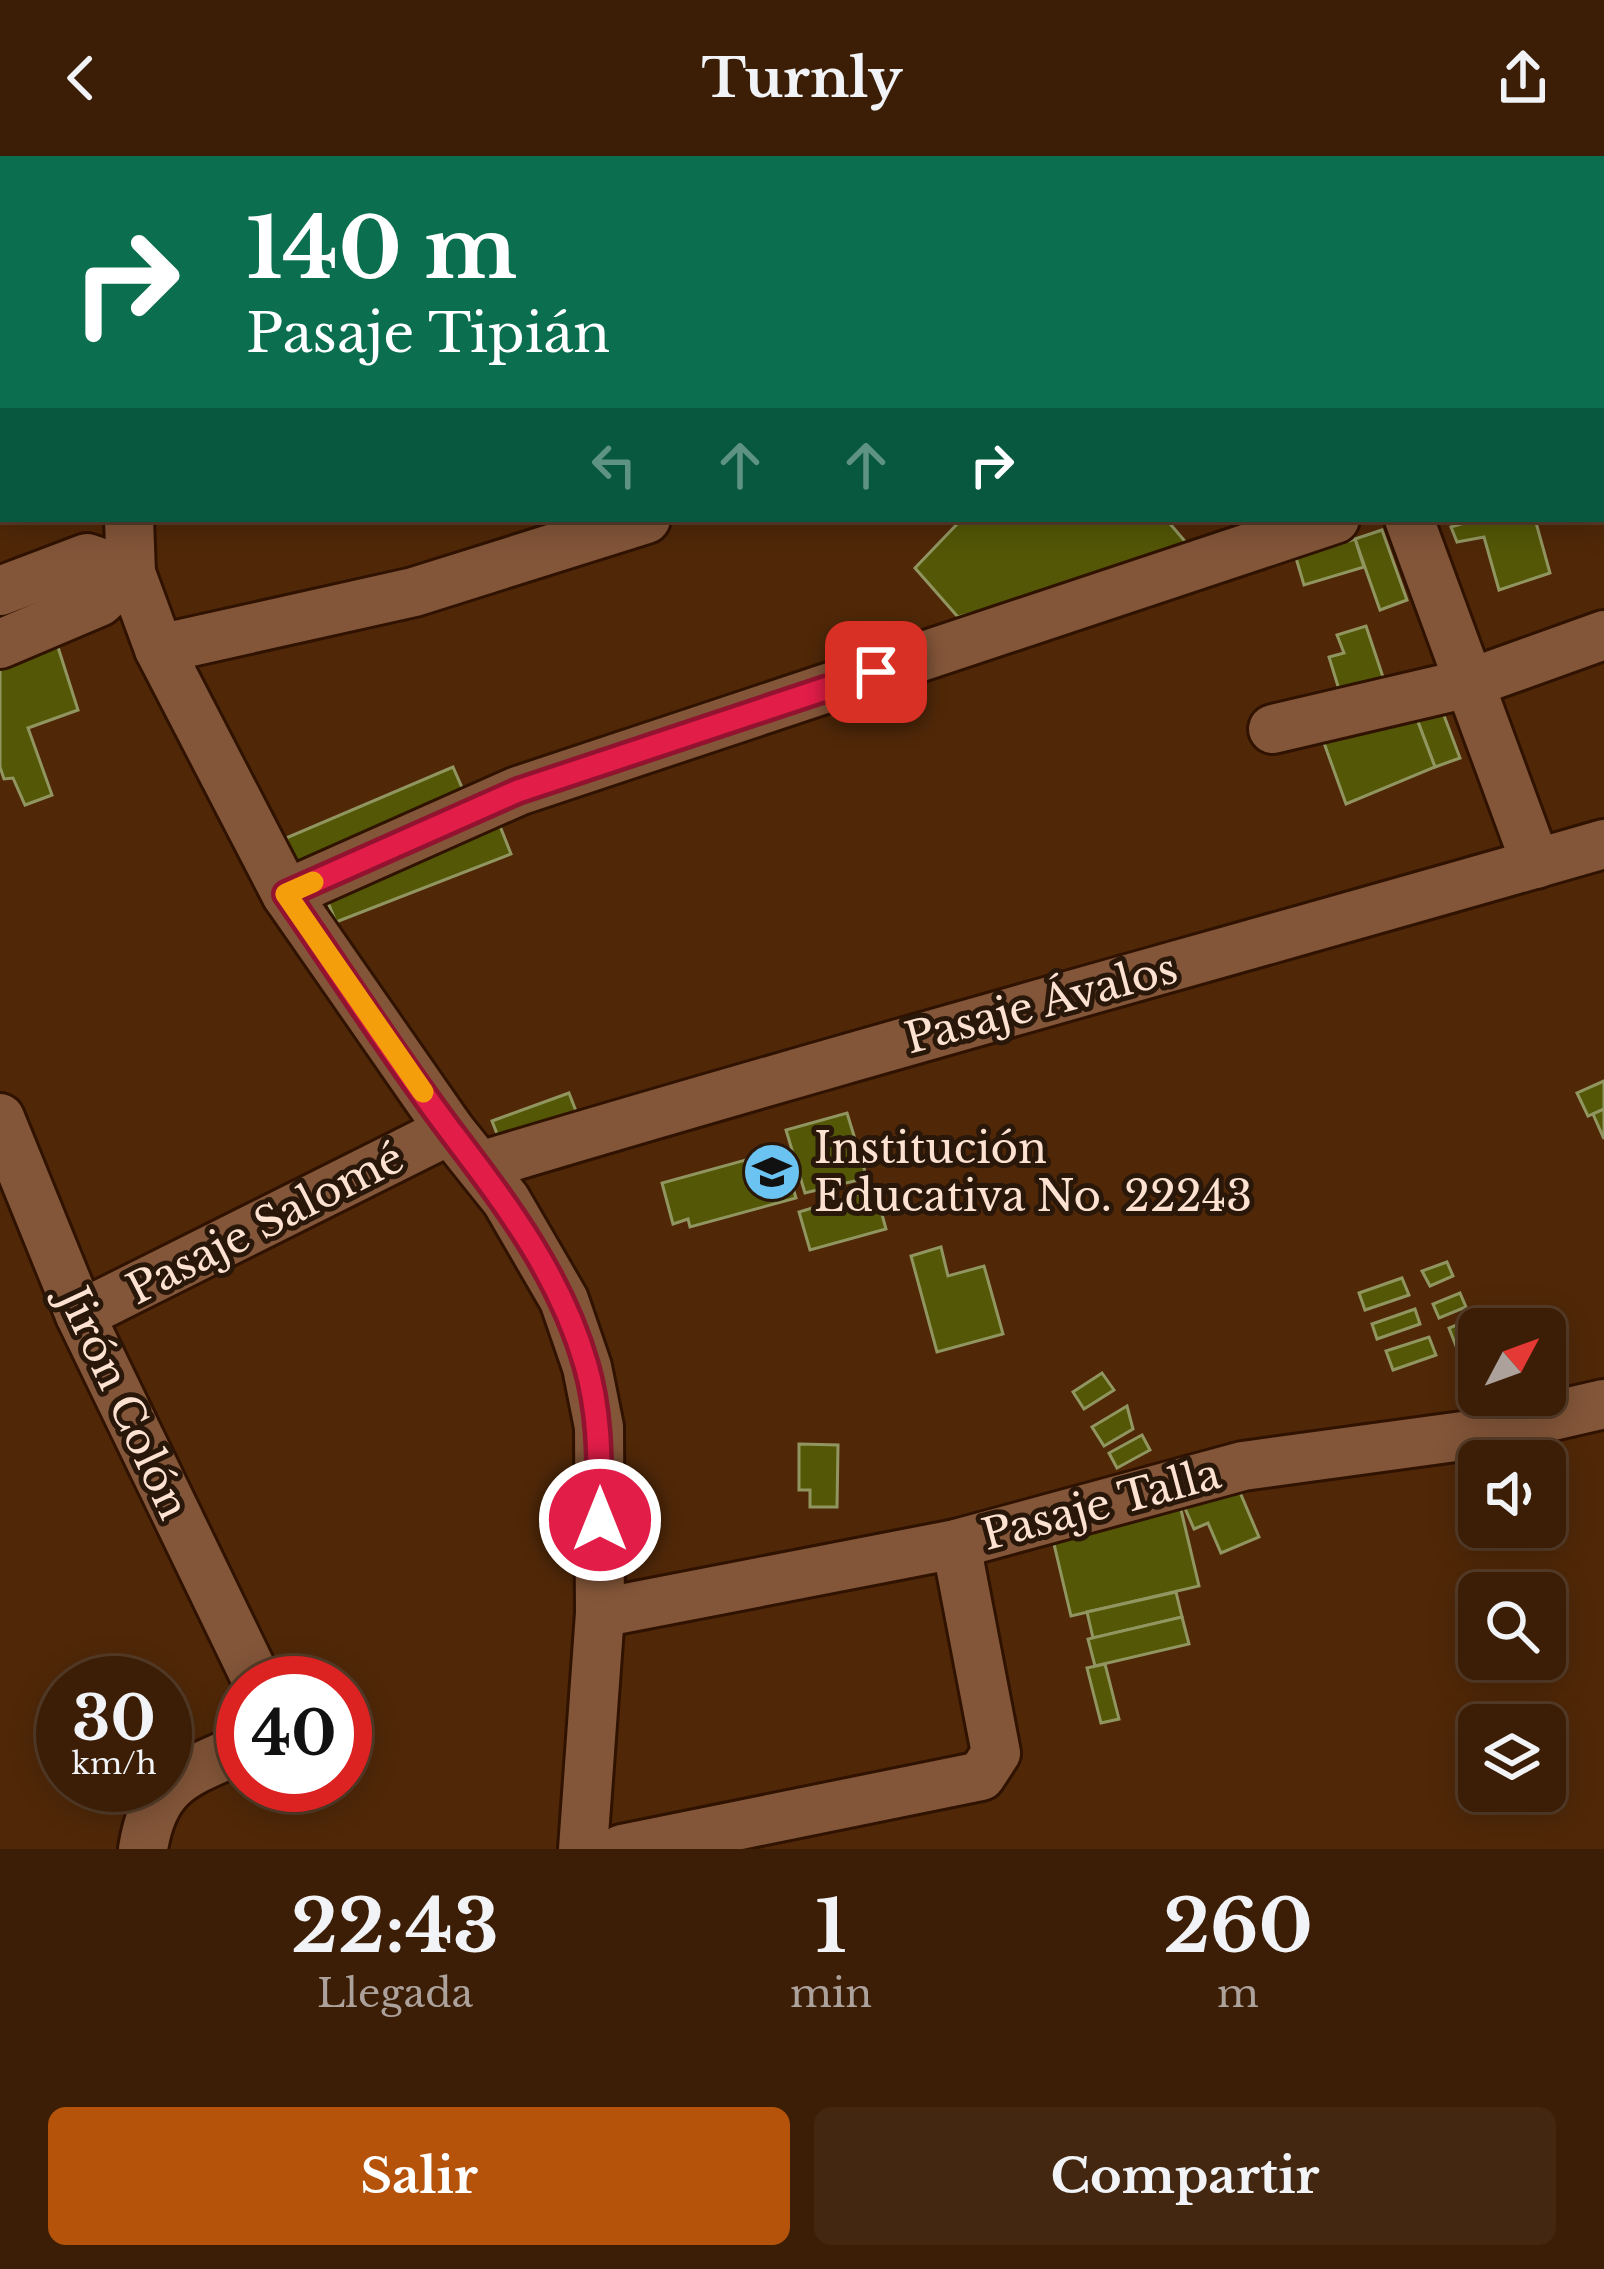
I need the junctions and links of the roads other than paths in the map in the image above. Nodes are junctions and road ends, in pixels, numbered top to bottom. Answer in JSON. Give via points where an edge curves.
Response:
{"nodes":[{"id":1,"x":129,"y":522,"type":"edge"},
{"id":2,"x":636,"y":522,"type":"edge"},
{"id":3,"x":1326,"y":522,"type":"edge"},
{"id":4,"x":1410,"y":522,"type":"edge"},
{"id":5,"x":131,"y":573,"type":"junction"},
{"id":6,"x":0,"y":591,"type":"edge"},
{"id":7,"x":1604,"y":635,"type":"edge"},
{"id":8,"x":0,"y":644,"type":"edge"},
{"id":9,"x":159,"y":649,"type":"junction"},
{"id":10,"x":1472,"y":682,"type":"junction"},
{"id":11,"x":1274,"y":730,"type":"dead end"},
{"id":12,"x":1604,"y":844,"type":"edge"},
{"id":13,"x":1536,"y":863,"type":"junction"},
{"id":14,"x":286,"y":894,"type":"junction"},
{"id":15,"x":0,"y":1118,"type":"edge"},
{"id":16,"x":465,"y":1148,"type":"junction"},
{"id":17,"x":80,"y":1315,"type":"junction"},
{"id":18,"x":1604,"y":1404,"type":"edge"},
{"id":19,"x":956,"y":1544,"type":"junction"},
{"id":20,"x":600,"y":1613,"type":"junction"},
{"id":21,"x":245,"y":1656,"type":"edge"},
{"id":22,"x":216,"y":1762,"type":"edge"},
{"id":23,"x":142,"y":1849,"type":"edge"},
{"id":24,"x":583,"y":1849,"type":"edge"},
{"id":25,"x":622,"y":1849,"type":"edge"}],
"edges":[{"from":1,"to":5,"type":"street"},
{"from":2,"to":9,"type":"street","via":[[413,592]]},
{"from":3,"to":14,"type":"street","via":[[518,791]]},
{"from":4,"to":10,"type":"street"},
{"from":5,"to":6,"type":"street","via":[[87,558]]},
{"from":5,"to":8,"type":"street","via":[[99,602]]},
{"from":5,"to":9,"type":"street"},
{"from":7,"to":10,"type":"street"},
{"from":9,"to":14,"type":"street"},
{"from":10,"to":11,"type":"street"},
{"from":10,"to":13,"type":"street"},
{"from":12,"to":13,"type":"street","name":"Pasaje Ávalos"},
{"from":13,"to":16,"type":"street","name":"Pasaje Ávalos","via":[[1286,938]]},
{"from":14,"to":16,"type":"street"},
{"from":15,"to":17,"type":"street","name":"Jirón Colón"},
{"from":16,"to":17,"type":"street","name":"Pasaje Salomé"},
{"from":16,"to":20,"type":"street","via":[[563,1300],[587,1366],[599,1427]]},
{"from":17,"to":21,"type":"street","name":"Jirón Colón"},
{"from":18,"to":19,"type":"street","name":"Pasaje Talla","via":[[1470,1435],[1243,1466]]},
{"from":19,"to":20,"type":"street","name":"Pasaje Talla"},
{"from":19,"to":25,"type":"street","via":[[996,1753],[992,1766],[981,1776]]},
{"from":20,"to":24,"type":"street"},
{"from":22,"to":23,"type":"street","via":[[164,1789],[149,1811]]}]}
